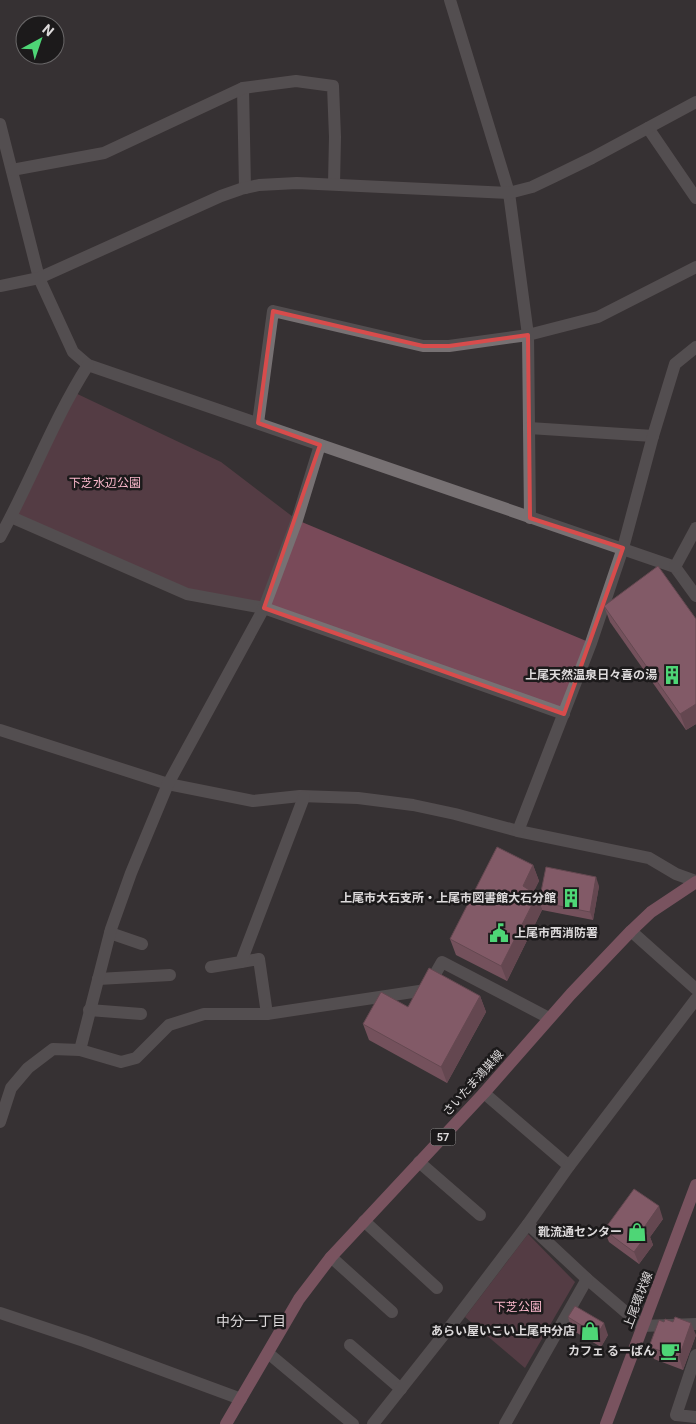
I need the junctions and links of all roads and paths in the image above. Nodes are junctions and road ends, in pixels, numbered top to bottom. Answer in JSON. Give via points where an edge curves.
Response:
{"nodes":[{"id":1,"x":450,"y":0,"type":"edge"},
{"id":2,"x":243,"y":88,"type":"junction"},
{"id":3,"x":696,"y":102,"type":"edge"},
{"id":4,"x":0,"y":124,"type":"edge"},
{"id":5,"x":648,"y":128,"type":"junction"},
{"id":6,"x":12,"y":170,"type":"junction"},
{"id":7,"x":334,"y":184,"type":"junction"},
{"id":8,"x":245,"y":188,"type":"junction"},
{"id":9,"x":509,"y":193,"type":"junction"},
{"id":10,"x":696,"y":198,"type":"edge"},
{"id":11,"x":696,"y":267,"type":"edge"},
{"id":12,"x":39,"y":278,"type":"junction"},
{"id":13,"x":0,"y":286,"type":"edge"},
{"id":14,"x":528,"y":335,"type":"junction"},
{"id":15,"x":696,"y":347,"type":"edge"},
{"id":16,"x":88,"y":366,"type":"junction"},
{"id":17,"x":258,"y":423,"type":"junction"},
{"id":18,"x":529,"y":428,"type":"junction"},
{"id":19,"x":653,"y":436,"type":"junction"},
{"id":20,"x":320,"y":445,"type":"junction"},
{"id":21,"x":11,"y":517,"type":"junction"},
{"id":22,"x":530,"y":518,"type":"junction"},
{"id":23,"x":696,"y":528,"type":"edge"},
{"id":24,"x":0,"y":537,"type":"edge"},
{"id":25,"x":623,"y":548,"type":"junction"},
{"id":26,"x":675,"y":567,"type":"junction"},
{"id":27,"x":696,"y":596,"type":"edge"},
{"id":28,"x":264,"y":608,"type":"junction"},
{"id":29,"x":564,"y":714,"type":"junction"},
{"id":30,"x":0,"y":730,"type":"edge"},
{"id":31,"x":168,"y":784,"type":"junction"},
{"id":32,"x":304,"y":797,"type":"junction"},
{"id":33,"x":518,"y":832,"type":"junction"},
{"id":34,"x":696,"y":881,"type":"edge"},
{"id":35,"x":631,"y":931,"type":"junction"},
{"id":36,"x":110,"y":933,"type":"junction"},
{"id":37,"x":142,"y":944,"type":"dead end"},
{"id":38,"x":241,"y":962,"type":"junction"},
{"id":39,"x":211,"y":967,"type":"dead end"},
{"id":40,"x":170,"y":975,"type":"dead end"},
{"id":41,"x":98,"y":979,"type":"junction"},
{"id":42,"x":696,"y":989,"type":"edge"},
{"id":43,"x":696,"y":999,"type":"edge"},
{"id":44,"x":89,"y":1010,"type":"junction"},
{"id":45,"x":141,"y":1014,"type":"dead end"},
{"id":46,"x":268,"y":1014,"type":"junction"},
{"id":47,"x":550,"y":1018,"type":"junction"},
{"id":48,"x":80,"y":1050,"type":"junction"},
{"id":49,"x":484,"y":1093,"type":"junction"},
{"id":50,"x":0,"y":1122,"type":"edge"},
{"id":51,"x":419,"y":1162,"type":"junction"},
{"id":52,"x":569,"y":1166,"type":"junction"},
{"id":53,"x":696,"y":1185,"type":"edge"},
{"id":54,"x":480,"y":1214,"type":"dead end"},
{"id":55,"x":364,"y":1221,"type":"junction"},
{"id":56,"x":528,"y":1224,"type":"junction"},
{"id":57,"x":331,"y":1257,"type":"junction"},
{"id":58,"x":587,"y":1279,"type":"junction"},
{"id":59,"x":437,"y":1288,"type":"dead end"},
{"id":60,"x":392,"y":1312,"type":"dead end"},
{"id":61,"x":0,"y":1313,"type":"edge"},
{"id":62,"x":696,"y":1324,"type":"edge"},
{"id":63,"x":642,"y":1326,"type":"junction"},
{"id":64,"x":350,"y":1345,"type":"dead end"},
{"id":65,"x":268,"y":1353,"type":"junction"},
{"id":66,"x":696,"y":1355,"type":"edge"},
{"id":67,"x":401,"y":1388,"type":"junction"},
{"id":68,"x":241,"y":1399,"type":"junction"},
{"id":69,"x":696,"y":1416,"type":"edge"},
{"id":70,"x":226,"y":1424,"type":"edge"},
{"id":71,"x":353,"y":1424,"type":"edge"},
{"id":72,"x":373,"y":1424,"type":"edge"},
{"id":73,"x":505,"y":1424,"type":"edge"},
{"id":74,"x":606,"y":1424,"type":"edge"}],
"edges":[{"from":1,"to":9,"type":"street"},
{"from":2,"to":6,"type":"street","via":[[104,153]]},
{"from":2,"to":7,"type":"street","via":[[296,81],[333,86]]},
{"from":2,"to":8,"type":"street"},
{"from":3,"to":5,"type":"street"},
{"from":4,"to":6,"type":"street"},
{"from":5,"to":9,"type":"street","via":[[546,181]]},
{"from":5,"to":10,"type":"street"},
{"from":6,"to":12,"type":"street"},
{"from":7,"to":8,"type":"street","via":[[297,182]]},
{"from":7,"to":9,"type":"street"},
{"from":8,"to":12,"type":"street"},
{"from":9,"to":14,"type":"street"},
{"from":11,"to":14,"type":"street","via":[[598,317]]},
{"from":12,"to":13,"type":"street"},
{"from":12,"to":16,"type":"street","via":[[74,352]]},
{"from":14,"to":17,"type":"street","via":[[449,346],[423,346],[273,311]]},
{"from":14,"to":18,"type":"street"},
{"from":15,"to":19,"type":"street","via":[[674,364]]},
{"from":16,"to":17,"type":"street"},
{"from":16,"to":21,"type":"street","via":[[71,392]]},
{"from":17,"to":20,"type":"street"},
{"from":18,"to":19,"type":"street"},
{"from":18,"to":22,"type":"street"},
{"from":19,"to":25,"type":"street"},
{"from":20,"to":22,"type":"street"},
{"from":20,"to":28,"type":"street","via":[[298,520]]},
{"from":21,"to":24,"type":"street"},
{"from":21,"to":28,"type":"street","via":[[187,594]]},
{"from":22,"to":25,"type":"street"},
{"from":23,"to":26,"type":"street"},
{"from":25,"to":26,"type":"street"},
{"from":25,"to":29,"type":"street"},
{"from":26,"to":27,"type":"street"},
{"from":28,"to":29,"type":"street"},
{"from":28,"to":31,"type":"street"},
{"from":29,"to":33,"type":"street"},
{"from":30,"to":31,"type":"street"},
{"from":31,"to":32,"type":"street","via":[[253,801]]},
{"from":31,"to":36,"type":"street"},
{"from":32,"to":33,"type":"street","via":[[358,798],[413,805]]},
{"from":32,"to":38,"type":"street"},
{"from":33,"to":34,"type":"street","via":[[649,858],[676,874]]},
{"from":34,"to":35,"type":"main road","name":"さいたま鴻巣線","number":"57","via":[[651,912]]},
{"from":35,"to":42,"type":"street"},
{"from":35,"to":47,"type":"main road","name":"さいたま鴻巣線","number":"57"},
{"from":36,"to":37,"type":"street"},
{"from":36,"to":41,"type":"street"},
{"from":38,"to":39,"type":"street"},
{"from":38,"to":46,"type":"street","via":[[259,959]]},
{"from":40,"to":41,"type":"street"},
{"from":41,"to":44,"type":"street"},
{"from":43,"to":52,"type":"street"},
{"from":44,"to":45,"type":"street"},
{"from":44,"to":48,"type":"street"},
{"from":46,"to":47,"type":"street","via":[[426,990],[442,962]]},
{"from":46,"to":48,"type":"street","via":[[204,1014],[169,1024],[136,1058],[121,1062]]},
{"from":47,"to":49,"type":"main road","name":"さいたま鴻巣線","number":"57"},
{"from":48,"to":50,"type":"street","via":[[53,1049],[28,1068],[11,1088]]},
{"from":49,"to":51,"type":"main road","name":"さいたま鴻巣線","number":"57"},
{"from":49,"to":52,"type":"street"},
{"from":51,"to":54,"type":"street"},
{"from":51,"to":55,"type":"main road","name":"さいたま鴻巣線","number":"57"},
{"from":52,"to":56,"type":"street"},
{"from":53,"to":63,"type":"main road","name":"上尾環状線"},
{"from":55,"to":57,"type":"main road","name":"さいたま鴻巣線","number":"57"},
{"from":55,"to":59,"type":"street"},
{"from":56,"to":58,"type":"street"},
{"from":56,"to":67,"type":"street"},
{"from":57,"to":60,"type":"street"},
{"from":57,"to":65,"type":"main road","name":"さいたま鴻巣線","number":"57","via":[[299,1299]]},
{"from":58,"to":63,"type":"street"},
{"from":58,"to":73,"type":"street"},
{"from":61,"to":68,"type":"street"},
{"from":62,"to":63,"type":"street"},
{"from":63,"to":74,"type":"main road","name":"上尾環状線"},
{"from":64,"to":67,"type":"street"},
{"from":65,"to":68,"type":"main road","name":"さいたま鴻巣線","number":"57"},
{"from":65,"to":71,"type":"street"},
{"from":66,"to":69,"type":"street","via":[[676,1415]]},
{"from":67,"to":72,"type":"street"},
{"from":68,"to":70,"type":"main road","name":"さいたま鴻巣線","number":"57"}]}
